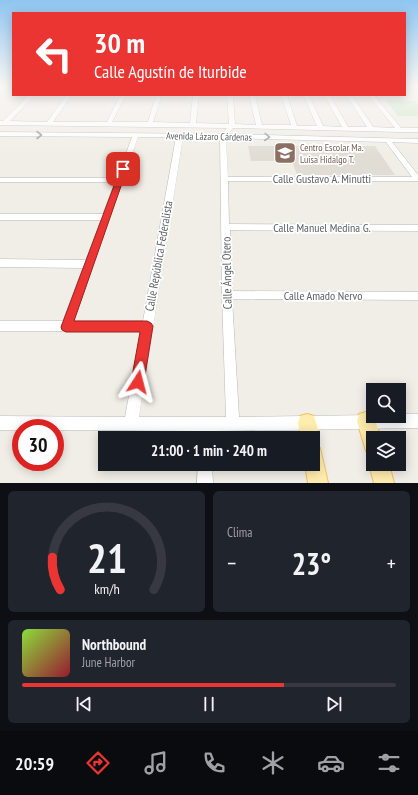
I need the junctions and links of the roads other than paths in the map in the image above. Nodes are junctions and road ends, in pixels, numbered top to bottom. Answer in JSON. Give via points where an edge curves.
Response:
{"nodes":[{"id":1,"x":15,"y":111,"type":"edge"},
{"id":2,"x":58,"y":111,"type":"edge"},
{"id":3,"x":115,"y":111,"type":"edge"},
{"id":4,"x":154,"y":111,"type":"edge"},
{"id":5,"x":194,"y":111,"type":"edge"},
{"id":6,"x":231,"y":111,"type":"edge"},
{"id":7,"x":256,"y":111,"type":"edge"},
{"id":8,"x":289,"y":111,"type":"edge"},
{"id":9,"x":313,"y":111,"type":"edge"},
{"id":10,"x":336,"y":111,"type":"edge"},
{"id":11,"x":359,"y":111,"type":"edge"},
{"id":12,"x":383,"y":111,"type":"edge"},
{"id":13,"x":2,"y":123,"type":"edge"},
{"id":14,"x":49,"y":123,"type":"junction"},
{"id":15,"x":109,"y":124,"type":"junction"},
{"id":16,"x":150,"y":124,"type":"junction"},
{"id":17,"x":193,"y":125,"type":"junction"},
{"id":18,"x":232,"y":126,"type":"junction"},
{"id":19,"x":259,"y":126,"type":"junction"},
{"id":20,"x":294,"y":127,"type":"junction"},
{"id":21,"x":320,"y":128,"type":"junction"},
{"id":22,"x":346,"y":129,"type":"junction"},
{"id":23,"x":371,"y":129,"type":"junction"},
{"id":24,"x":400,"y":130,"type":"junction"},
{"id":25,"x":418,"y":130,"type":"edge"},
{"id":26,"x":0,"y":134,"type":"edge"},
{"id":27,"x":136,"y":135,"type":"junction"},
{"id":28,"x":180,"y":136,"type":"junction"},
{"id":29,"x":223,"y":136,"type":"junction"},
{"id":30,"x":388,"y":141,"type":"junction"},
{"id":31,"x":418,"y":141,"type":"edge"},
{"id":32,"x":225,"y":179,"type":"junction"},
{"id":33,"x":418,"y":179,"type":"edge"},
{"id":34,"x":0,"y":180,"type":"edge"},
{"id":35,"x":119,"y":180,"type":"junction"},
{"id":36,"x":106,"y":216,"type":"junction"},
{"id":37,"x":0,"y":217,"type":"edge"},
{"id":38,"x":226,"y":227,"type":"junction"},
{"id":39,"x":418,"y":228,"type":"edge"},
{"id":40,"x":0,"y":263,"type":"edge"},
{"id":41,"x":89,"y":264,"type":"junction"},
{"id":42,"x":227,"y":295,"type":"junction"},
{"id":43,"x":418,"y":296,"type":"edge"},
{"id":44,"x":0,"y":326,"type":"edge"},
{"id":45,"x":147,"y":326,"type":"junction"},
{"id":46,"x":66,"y":327,"type":"junction"},
{"id":47,"x":366,"y":421,"type":"edge"},
{"id":48,"x":406,"y":421,"type":"edge"},
{"id":49,"x":418,"y":421,"type":"edge"},
{"id":50,"x":0,"y":423,"type":"edge"},
{"id":51,"x":131,"y":424,"type":"junction"},
{"id":52,"x":234,"y":424,"type":"junction"},
{"id":53,"x":308,"y":430,"type":"edge"},
{"id":54,"x":206,"y":431,"type":"edge"},
{"id":55,"x":205,"y":471,"type":"edge"},
{"id":56,"x":316,"y":471,"type":"edge"},
{"id":57,"x":381,"y":471,"type":"edge"},
{"id":58,"x":205,"y":483,"type":"edge"},
{"id":59,"x":318,"y":483,"type":"edge"},
{"id":60,"x":384,"y":483,"type":"edge"}],
"edges":[{"from":1,"to":13,"type":"street"},
{"from":2,"to":14,"type":"street"},
{"from":3,"to":15,"type":"street"},
{"from":4,"to":16,"type":"street"},
{"from":5,"to":17,"type":"street"},
{"from":6,"to":18,"type":"street"},
{"from":7,"to":19,"type":"street"},
{"from":8,"to":20,"type":"street"},
{"from":9,"to":21,"type":"street"},
{"from":10,"to":22,"type":"street"},
{"from":11,"to":23,"type":"street"},
{"from":12,"to":24,"type":"street"},
{"from":13,"to":14,"type":"street","name":"Avenida Lázaro Cárdenas"},
{"from":14,"to":15,"type":"street","name":"Avenida Lázaro Cárdenas"},
{"from":15,"to":16,"type":"street","name":"Avenida Lázaro Cárdenas"},
{"from":16,"to":17,"type":"street","name":"Avenida Lázaro Cárdenas"},
{"from":17,"to":18,"type":"street","name":"Avenida Lázaro Cárdenas"},
{"from":18,"to":19,"type":"street","name":"Avenida Lázaro Cárdenas"},
{"from":18,"to":29,"type":"street"},
{"from":19,"to":20,"type":"street","name":"Avenida Lázaro Cárdenas"},
{"from":20,"to":21,"type":"street","name":"Avenida Lázaro Cárdenas"},
{"from":21,"to":22,"type":"street","name":"Avenida Lázaro Cárdenas"},
{"from":22,"to":23,"type":"street","name":"Avenida Lázaro Cárdenas"},
{"from":23,"to":24,"type":"street","name":"Avenida Lázaro Cárdenas"},
{"from":24,"to":25,"type":"street","name":"Avenida Lázaro Cárdenas"},
{"from":26,"to":27,"type":"street","name":"Avenida Lázaro Cárdenas","one_way":true},
{"from":27,"to":28,"type":"street","name":"Avenida Lázaro Cárdenas"},
{"from":27,"to":35,"type":"street"},
{"from":28,"to":29,"type":"street","name":"Avenida Lázaro Cárdenas"},
{"from":28,"to":45,"type":"street","name":"Calle República Federalista"},
{"from":29,"to":30,"type":"street","name":"Avenida Lázaro Cárdenas","one_way":true},
{"from":29,"to":32,"type":"street","name":"Calle Ángel Otero"},
{"from":30,"to":31,"type":"street","name":"Avenida Lázaro Cárdenas"},
{"from":30,"to":33,"type":"street"},
{"from":32,"to":33,"type":"street","name":"Calle Gustavo A. Minutti"},
{"from":32,"to":38,"type":"street","name":"Calle Ángel Otero"},
{"from":34,"to":35,"type":"street"},
{"from":35,"to":36,"type":"street"},
{"from":36,"to":37,"type":"street"},
{"from":36,"to":41,"type":"street"},
{"from":38,"to":39,"type":"street","name":"Calle Manuel Medina G."},
{"from":38,"to":42,"type":"street","name":"Calle Ángel Otero"},
{"from":40,"to":41,"type":"street"},
{"from":41,"to":46,"type":"street"},
{"from":42,"to":43,"type":"street","name":"Calle Amado Nervo"},
{"from":42,"to":52,"type":"street","name":"Calle Ángel Otero"},
{"from":44,"to":46,"type":"street"},
{"from":45,"to":46,"type":"street"},
{"from":45,"to":51,"type":"street","name":"Calle República Federalista"},
{"from":47,"to":53,"type":"street"},
{"from":48,"to":49,"type":"street"},
{"from":50,"to":51,"type":"street"},
{"from":51,"to":54,"type":"street"},
{"from":52,"to":53,"type":"street"},
{"from":52,"to":54,"type":"street"},
{"from":55,"to":58,"type":"street"},
{"from":56,"to":59,"type":"main road"},
{"from":57,"to":60,"type":"main road"}]}
